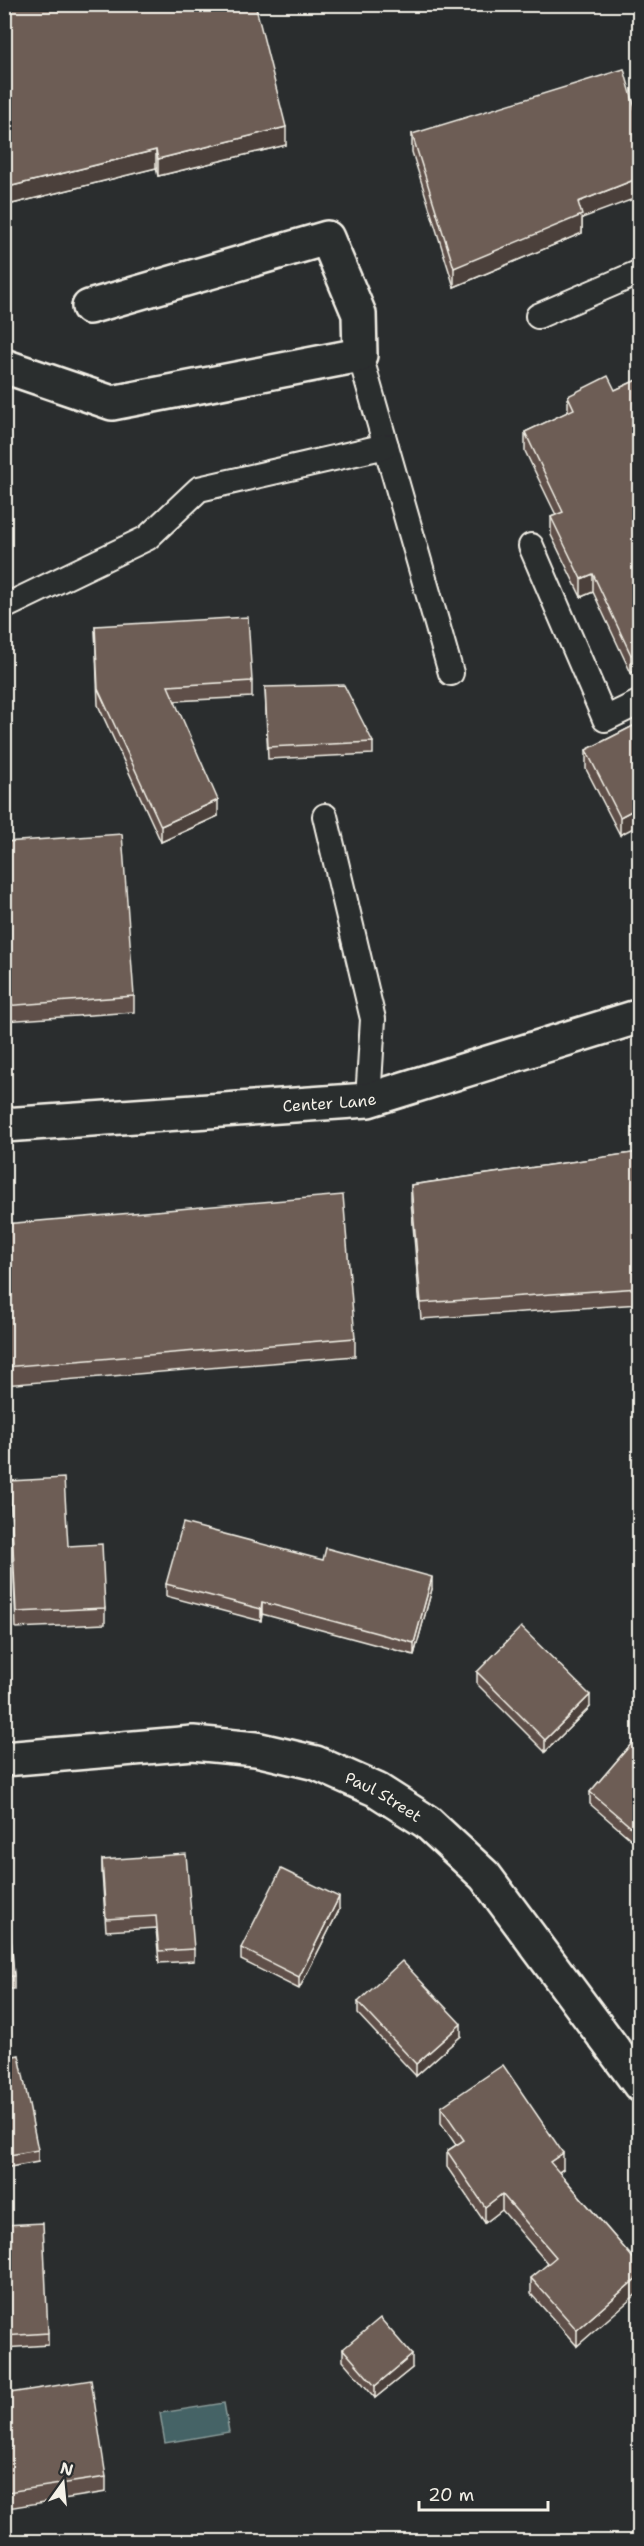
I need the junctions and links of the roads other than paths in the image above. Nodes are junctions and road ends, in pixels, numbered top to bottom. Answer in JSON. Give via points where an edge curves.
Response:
{"nodes":[{"id":1,"x":639,"y":272,"type":"edge"},
{"id":2,"x":89,"y":307,"type":"dead end"},
{"id":3,"x":538,"y":316,"type":"dead end"},
{"id":4,"x":360,"y":355,"type":"junction"},
{"id":5,"x":4,"y":366,"type":"edge"},
{"id":6,"x":386,"y":446,"type":"junction"},
{"id":7,"x":531,"y":546,"type":"dead end"},
{"id":8,"x":4,"y":607,"type":"edge"},
{"id":9,"x":451,"y":673,"type":"dead end"},
{"id":10,"x":639,"y":702,"type":"edge"},
{"id":11,"x":325,"y":816,"type":"dead end"},
{"id":12,"x":639,"y":1016,"type":"edge"},
{"id":13,"x":369,"y":1100,"type":"junction"},
{"id":14,"x":4,"y":1125,"type":"edge"},
{"id":15,"x":4,"y":1759,"type":"edge"},
{"id":16,"x":639,"y":2085,"type":"edge"}],
"edges":[{"from":1,"to":3,"type":"lane"},
{"from":2,"to":4,"type":"street","via":[[327,238],[358,314]]},
{"from":4,"to":5,"type":"street","via":[[112,403]]},
{"from":4,"to":6,"type":"lane"},
{"from":6,"to":8,"type":"lane","via":[[199,489],[147,538]]},
{"from":6,"to":9,"type":"lane"},
{"from":7,"to":10,"type":"lane","via":[[605,718]]},
{"from":11,"to":13,"type":"lane","via":[[373,1019]]},
{"from":12,"to":13,"type":"street","name":"Center Lane"},
{"from":13,"to":14,"type":"street","name":"Center Lane"},
{"from":15,"to":16,"type":"street","name":"Paul Street","via":[[193,1743],[256,1749],[316,1763],[376,1790],[427,1822],[485,1876]]}]}
